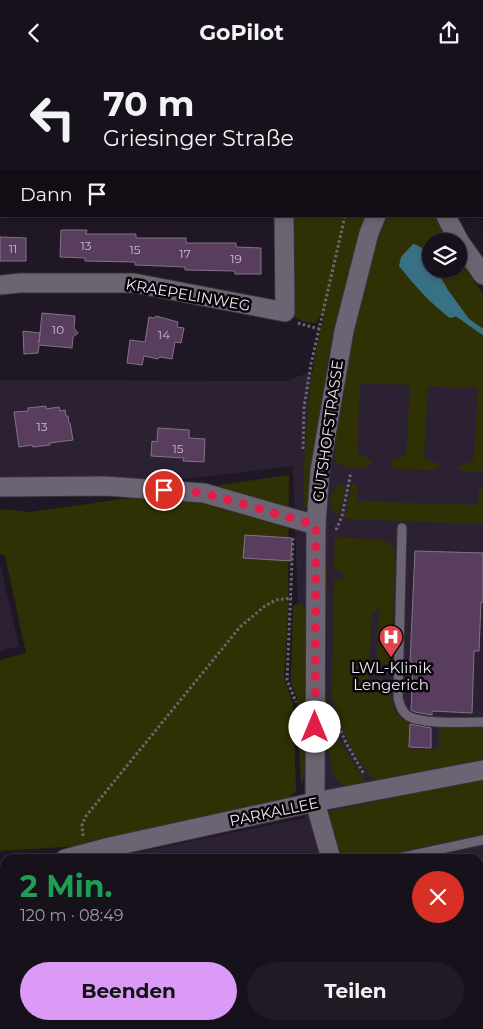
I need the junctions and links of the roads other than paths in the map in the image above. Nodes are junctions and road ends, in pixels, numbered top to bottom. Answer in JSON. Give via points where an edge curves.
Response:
{"nodes":[{"id":1,"x":284,"y":217,"type":"edge"},
{"id":2,"x":376,"y":217,"type":"edge"},
{"id":3,"x":447,"y":217,"type":"edge"},
{"id":4,"x":455,"y":233,"type":"edge"},
{"id":5,"x":467,"y":252,"type":"edge"},
{"id":6,"x":483,"y":275,"type":"edge"},
{"id":7,"x":0,"y":285,"type":"edge"},
{"id":8,"x":0,"y":487,"type":"edge"},
{"id":9,"x":308,"y":523,"type":"junction"},
{"id":10,"x":402,"y":528,"type":"dead end"},
{"id":11,"x":483,"y":722,"type":"edge"},
{"id":12,"x":483,"y":770,"type":"edge"},
{"id":13,"x":315,"y":803,"type":"junction"},
{"id":14,"x":483,"y":840,"type":"edge"},
{"id":15,"x":84,"y":854,"type":"edge"},
{"id":16,"x":330,"y":854,"type":"edge"},
{"id":17,"x":417,"y":854,"type":"edge"}],
"edges":[{"from":1,"to":7,"type":"street","name":"KRAEPELINWEG","via":[[285,312],[134,283]]},
{"from":2,"to":9,"type":"street","name":"GUTSHOFSTRASSE","via":[[344,331]]},
{"from":3,"to":4,"type":"street"},
{"from":5,"to":6,"type":"street"},
{"from":8,"to":9,"type":"street","via":[[105,486],[204,493]]},
{"from":9,"to":13,"type":"street","name":"GUTSHOFSTRASSE","via":[[316,596]]},
{"from":10,"to":11,"type":"lane","via":[[398,698],[401,708],[407,716],[426,721]]},
{"from":12,"to":13,"type":"street","name":"PARKALLEE"},
{"from":13,"to":15,"type":"street","name":"PARKALLEE"},
{"from":13,"to":16,"type":"street","name":"GUTSHOFSTRASSE"},
{"from":14,"to":17,"type":"lane"}]}
